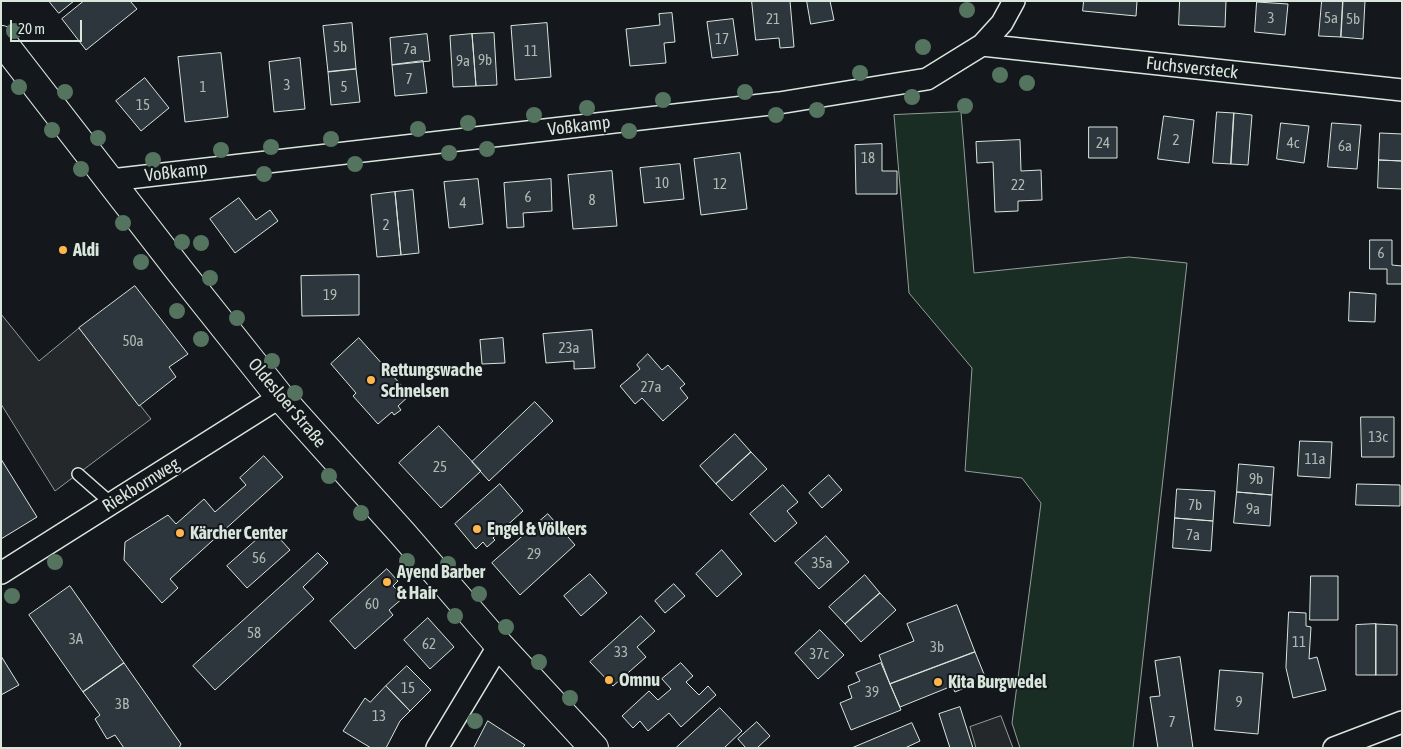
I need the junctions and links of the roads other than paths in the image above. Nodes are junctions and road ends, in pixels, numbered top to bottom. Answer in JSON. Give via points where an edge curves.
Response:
{"nodes":[{"id":1,"x":1014,"y":1,"type":"edge"},
{"id":2,"x":1,"y":40,"type":"edge"},
{"id":3,"x":982,"y":45,"type":"junction"},
{"id":4,"x":1402,"y":90,"type":"edge"},
{"id":5,"x":111,"y":180,"type":"junction"},
{"id":6,"x":280,"y":397,"type":"junction"},
{"id":7,"x":78,"y":474,"type":"dead end"},
{"id":8,"x":111,"y":503,"type":"junction"},
{"id":9,"x":1,"y":573,"type":"edge"},
{"id":10,"x":499,"y":645,"type":"junction"},
{"id":11,"x":1402,"y":722,"type":"edge"},
{"id":12,"x":437,"y":748,"type":"edge"},
{"id":13,"x":594,"y":748,"type":"edge"},
{"id":14,"x":1334,"y":748,"type":"edge"}],
"edges":[{"from":1,"to":3,"type":"street","name":"Voßkamp","via":[[1002,23]]},
{"from":2,"to":5,"type":"main road","name":"Oldesloer Straße"},
{"from":3,"to":4,"type":"street","name":"Fuchsversteck"},
{"from":3,"to":5,"type":"street","name":"Voßkamp","via":[[927,78],[779,103]]},
{"from":5,"to":6,"type":"main road","name":"Oldesloer Straße"},
{"from":6,"to":8,"type":"street","name":"Riekbornweg"},
{"from":6,"to":10,"type":"main road","name":"Oldesloer Straße"},
{"from":7,"to":8,"type":"lane"},
{"from":8,"to":9,"type":"street","name":"Riekbornweg"},
{"from":10,"to":12,"type":"street"},
{"from":10,"to":13,"type":"main road","name":"Oldesloer Straße"},
{"from":11,"to":14,"type":"street"}]}
